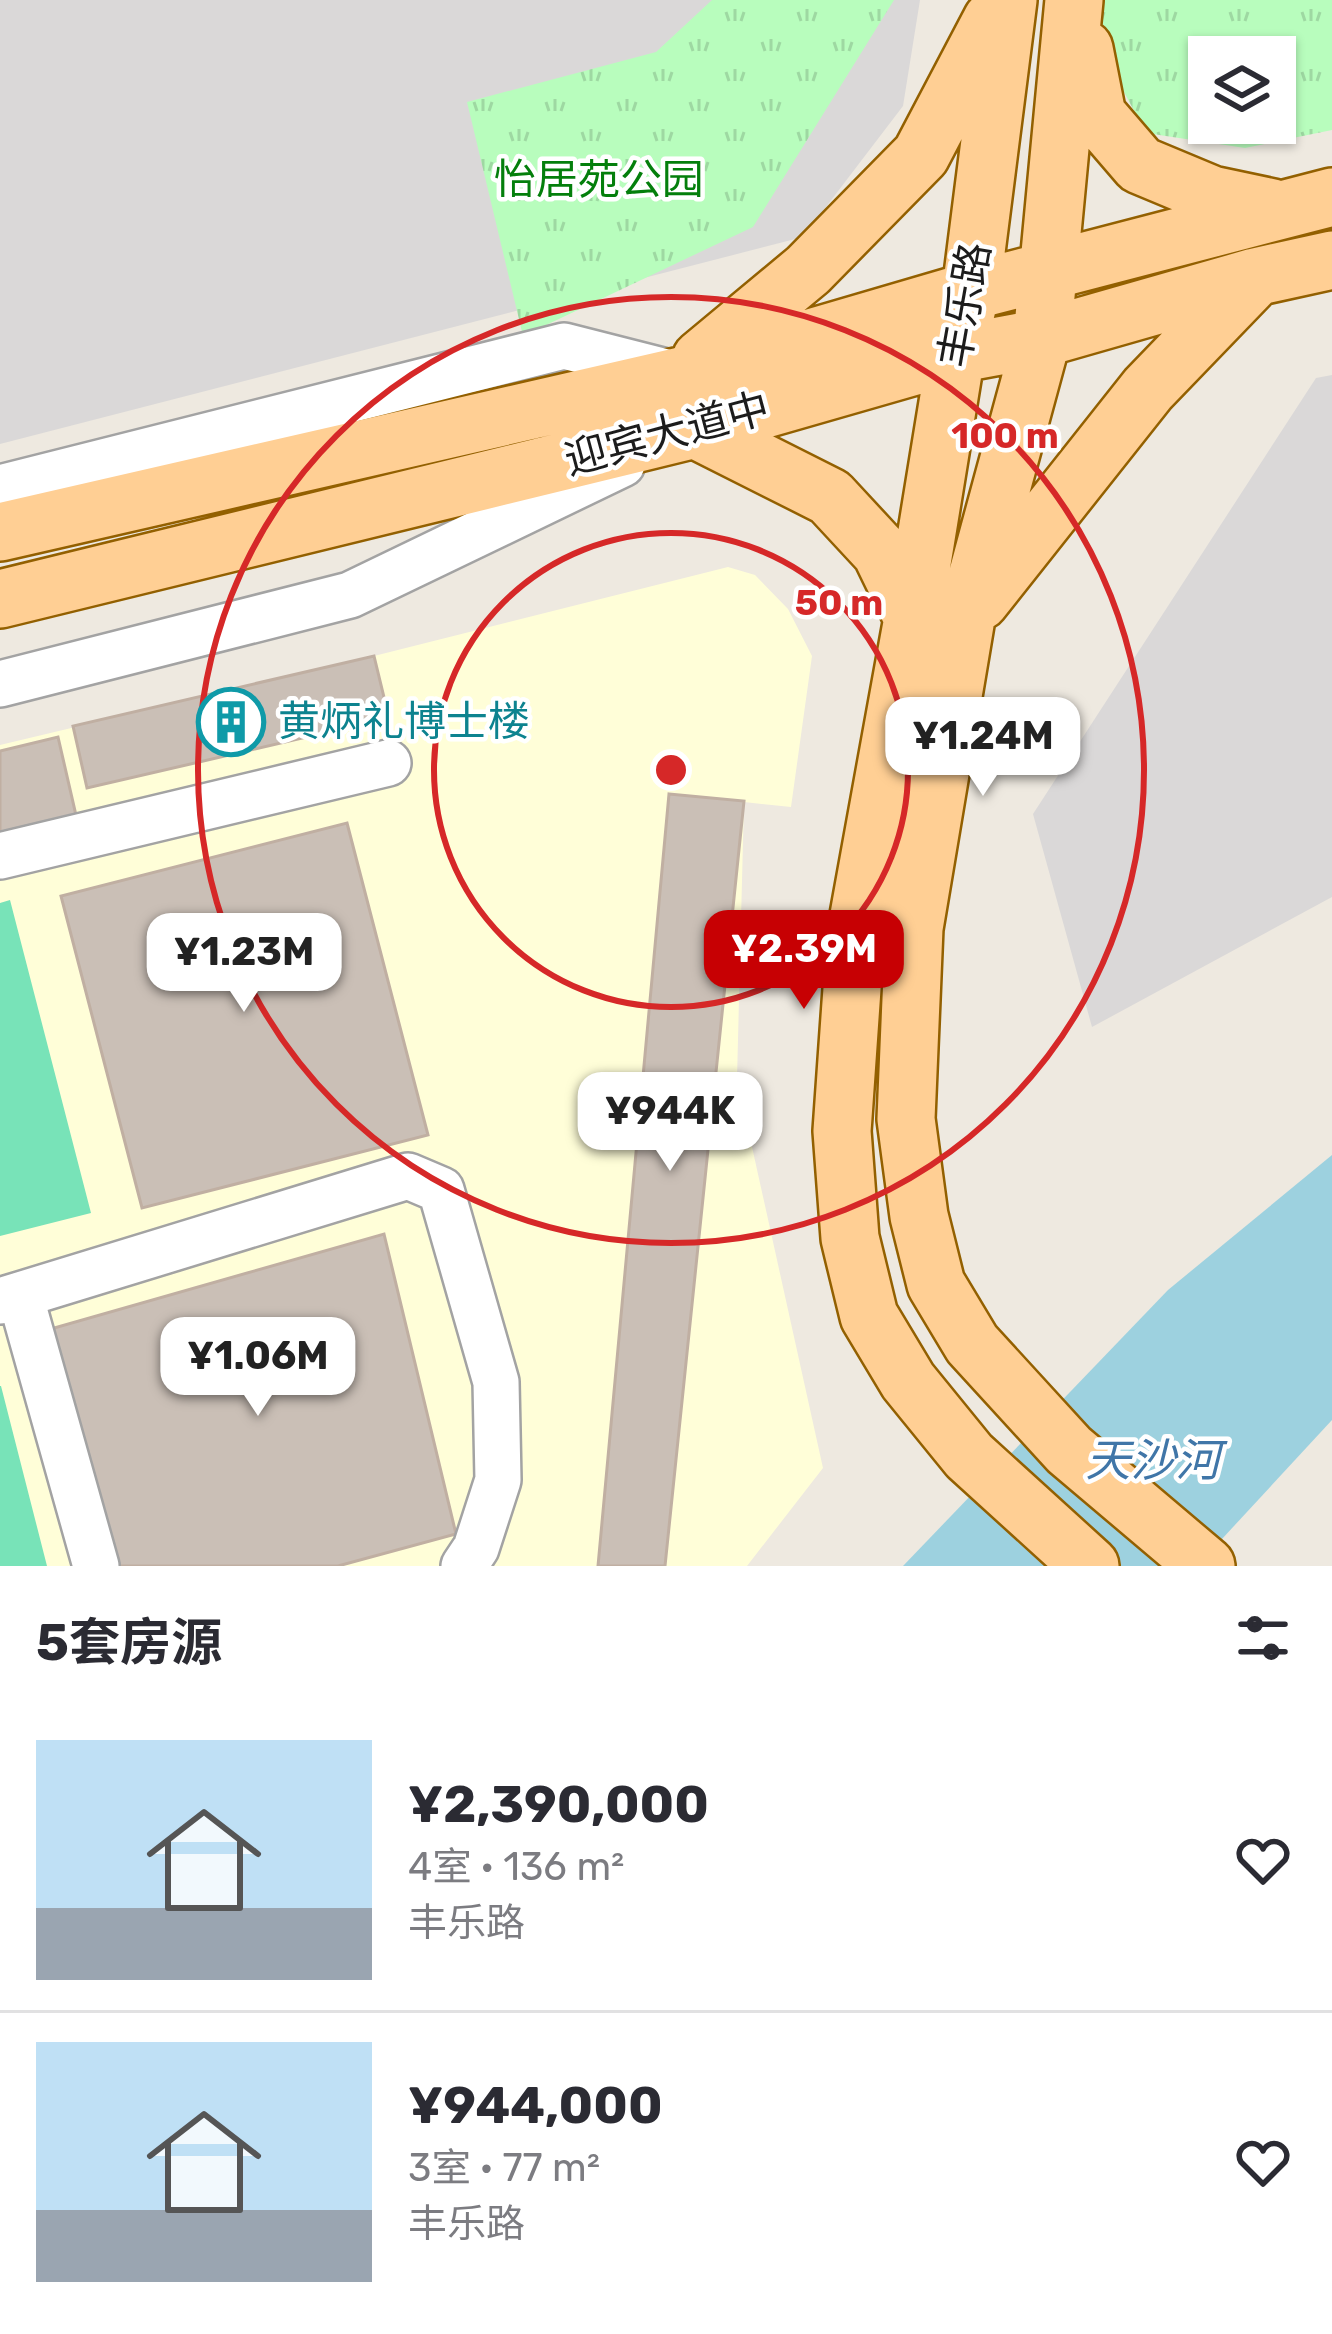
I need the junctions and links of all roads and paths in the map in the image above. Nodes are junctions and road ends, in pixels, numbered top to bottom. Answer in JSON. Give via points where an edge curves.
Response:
{"nodes":[{"id":1,"x":1005,"y":0,"type":"edge"},
{"id":2,"x":1074,"y":0,"type":"edge"},
{"id":3,"x":1308,"y":203,"type":"edge"},
{"id":4,"x":1332,"y":260,"type":"edge"},
{"id":5,"x":1048,"y":272,"type":"junction"},
{"id":6,"x":1255,"y":277,"type":"junction"},
{"id":7,"x":971,"y":291,"type":"junction"},
{"id":8,"x":1042,"y":338,"type":"junction"},
{"id":9,"x":956,"y":354,"type":"junction"},
{"id":10,"x":598,"y":395,"type":"junction"},
{"id":11,"x":688,"y":402,"type":"junction"},
{"id":12,"x":612,"y":449,"type":"junction"},
{"id":13,"x":0,"y":488,"type":"edge"},
{"id":14,"x":0,"y":532,"type":"edge"},
{"id":15,"x":0,"y":599,"type":"edge"},
{"id":16,"x":939,"y":618,"type":"junction"},
{"id":17,"x":0,"y":684,"type":"edge"},
{"id":18,"x":388,"y":763,"type":"dead end"},
{"id":19,"x":0,"y":856,"type":"edge"},
{"id":20,"x":10,"y":1298,"type":"edge"},
{"id":21,"x":96,"y":1566,"type":"edge"},
{"id":22,"x":464,"y":1566,"type":"edge"},
{"id":23,"x":1090,"y":1566,"type":"edge"},
{"id":24,"x":1206,"y":1566,"type":"edge"}],
"edges":[{"from":1,"to":7,"type":"main road","name":"丰乐路"},
{"from":1,"to":11,"type":"main road","via":[[921,154]]},
{"from":2,"to":3,"type":"main road","via":[[1097,115],[1140,165],[1212,195]]},
{"from":2,"to":5,"type":"main road","name":"丰乐路"},
{"from":3,"to":5,"type":"main road","name":"迎宾大道中"},
{"from":4,"to":6,"type":"main road","name":"迎宾大道中"},
{"from":5,"to":7,"type":"main road","name":"迎宾大道中"},
{"from":5,"to":8,"type":"main road","name":"丰乐路"},
{"from":6,"to":8,"type":"main road","name":"迎宾大道中"},
{"from":6,"to":16,"type":"main road"},
{"from":7,"to":9,"type":"main road","name":"丰乐路"},
{"from":7,"to":11,"type":"main road","name":"迎宾大道中"},
{"from":8,"to":9,"type":"main road","name":"迎宾大道中"},
{"from":8,"to":16,"type":"main road","name":"丰乐路"},
{"from":9,"to":11,"type":"main road","name":"迎宾大道中"},
{"from":9,"to":16,"type":"main road","name":"丰乐路"},
{"from":10,"to":11,"type":"main road","name":"迎宾大道中"},
{"from":10,"to":12,"type":"main road"},
{"from":10,"to":14,"type":"main road","name":"迎宾大道中"},
{"from":11,"to":12,"type":"main road","name":"迎宾大道中"},
{"from":11,"to":13,"type":"lane","via":[[564,346]]},
{"from":11,"to":16,"type":"main road","via":[[830,497]]},
{"from":11,"to":17,"type":"lane","via":[[350,595]]},
{"from":12,"to":15,"type":"main road","name":"迎宾大道中"},
{"from":16,"to":23,"type":"main road","name":"丰乐路","via":[[856,932],[842,1131],[850,1238],[869,1316],[908,1381],[968,1456]]},
{"from":16,"to":24,"type":"main road","name":"丰乐路","via":[[906,1119],[936,1284],[972,1345],[1069,1450]]},
{"from":18,"to":19,"type":"lane"},
{"from":20,"to":21,"type":"lane"},
{"from":20,"to":22,"type":"lane","via":[[408,1176],[441,1190],[496,1382],[498,1480]]}]}
